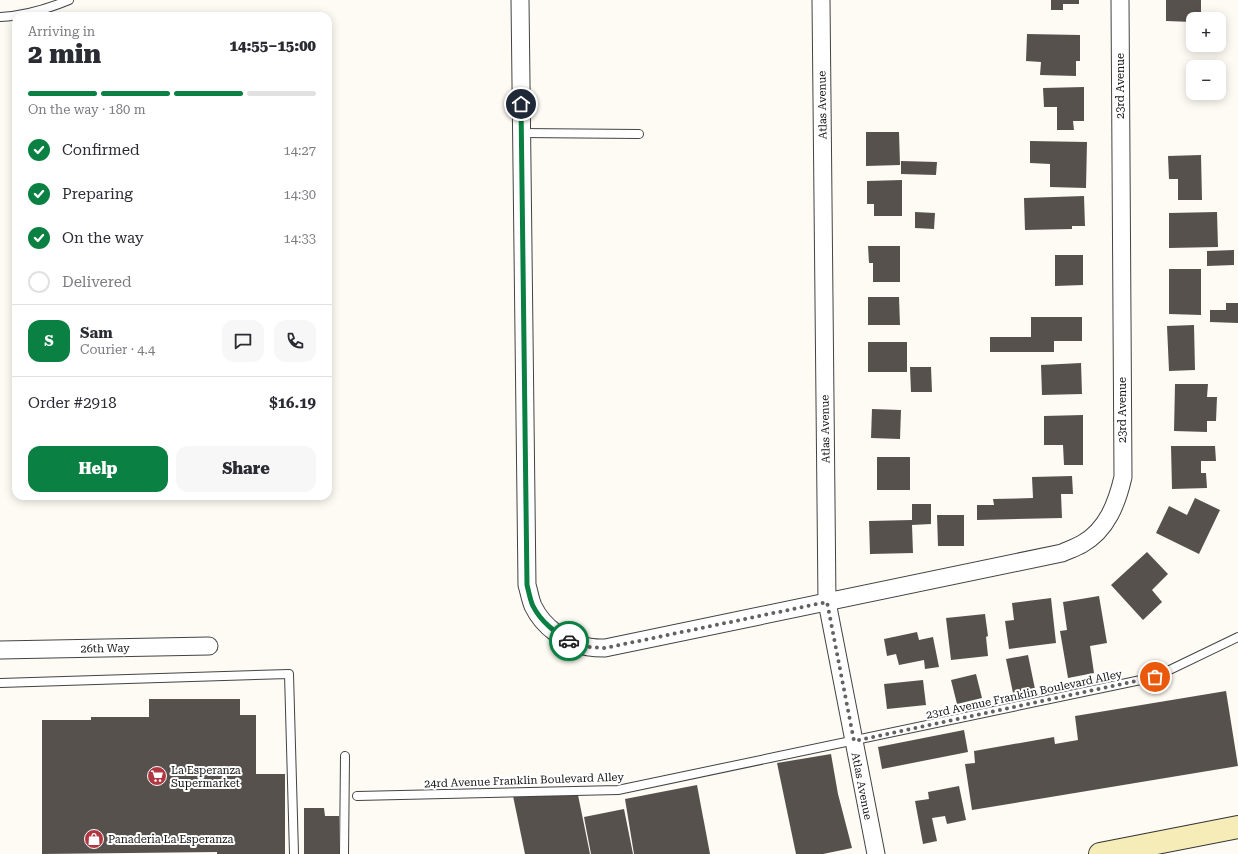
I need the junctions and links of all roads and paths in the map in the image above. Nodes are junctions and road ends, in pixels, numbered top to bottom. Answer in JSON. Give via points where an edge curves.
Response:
{"nodes":[{"id":1,"x":69,"y":0,"type":"edge"},
{"id":2,"x":520,"y":0,"type":"edge"},
{"id":3,"x":821,"y":0,"type":"edge"},
{"id":4,"x":1120,"y":0,"type":"edge"},
{"id":5,"x":29,"y":12,"type":"edge"},
{"id":6,"x":12,"y":16,"type":"edge"},
{"id":7,"x":0,"y":17,"type":"edge"},
{"id":8,"x":521,"y":133,"type":"junction"},
{"id":9,"x":639,"y":134,"type":"dead end"},
{"id":10,"x":827,"y":602,"type":"junction"},
{"id":11,"x":1238,"y":637,"type":"edge"},
{"id":12,"x":209,"y":646,"type":"dead end"},
{"id":13,"x":0,"y":650,"type":"edge"},
{"id":14,"x":0,"y":683,"type":"edge"},
{"id":15,"x":854,"y":741,"type":"junction"},
{"id":16,"x":345,"y":756,"type":"dead end"},
{"id":17,"x":357,"y":796,"type":"dead end"},
{"id":18,"x":1238,"y":827,"type":"edge"},
{"id":19,"x":1127,"y":851,"type":"edge"},
{"id":20,"x":294,"y":854,"type":"edge"},
{"id":21,"x":344,"y":854,"type":"edge"},
{"id":22,"x":876,"y":854,"type":"edge"},
{"id":23,"x":1100,"y":854,"type":"edge"}],
"edges":[{"from":1,"to":5,"type":"lane"},
{"from":2,"to":8,"type":"street","name":"23rd Avenue"},
{"from":3,"to":10,"type":"street","name":"Atlas Avenue"},
{"from":4,"to":10,"type":"street","name":"23rd Avenue","via":[[1123,477],[1112,512],[1083,544],[1062,553]]},
{"from":6,"to":7,"type":"lane"},
{"from":8,"to":9,"type":"lane"},
{"from":8,"to":10,"type":"street","name":"23rd Avenue","via":[[527,585],[533,606],[543,621],[556,633],[589,647],[605,648]]},
{"from":10,"to":15,"type":"street","name":"Atlas Avenue"},
{"from":11,"to":15,"type":"lane","name":"23rd Avenue Franklin Boulevard Alley","via":[[1155,677]]},
{"from":12,"to":13,"type":"street","name":"26th Way"},
{"from":14,"to":20,"type":"lane","via":[[289,674]]},
{"from":15,"to":17,"type":"lane","name":"24rd Avenue Franklin Boulevard Alley","via":[[618,790]]},
{"from":15,"to":22,"type":"street","name":"Atlas Avenue"},
{"from":16,"to":21,"type":"lane"},
{"from":18,"to":19,"type":"main road"},
{"from":19,"to":23,"type":"main road"}]}
